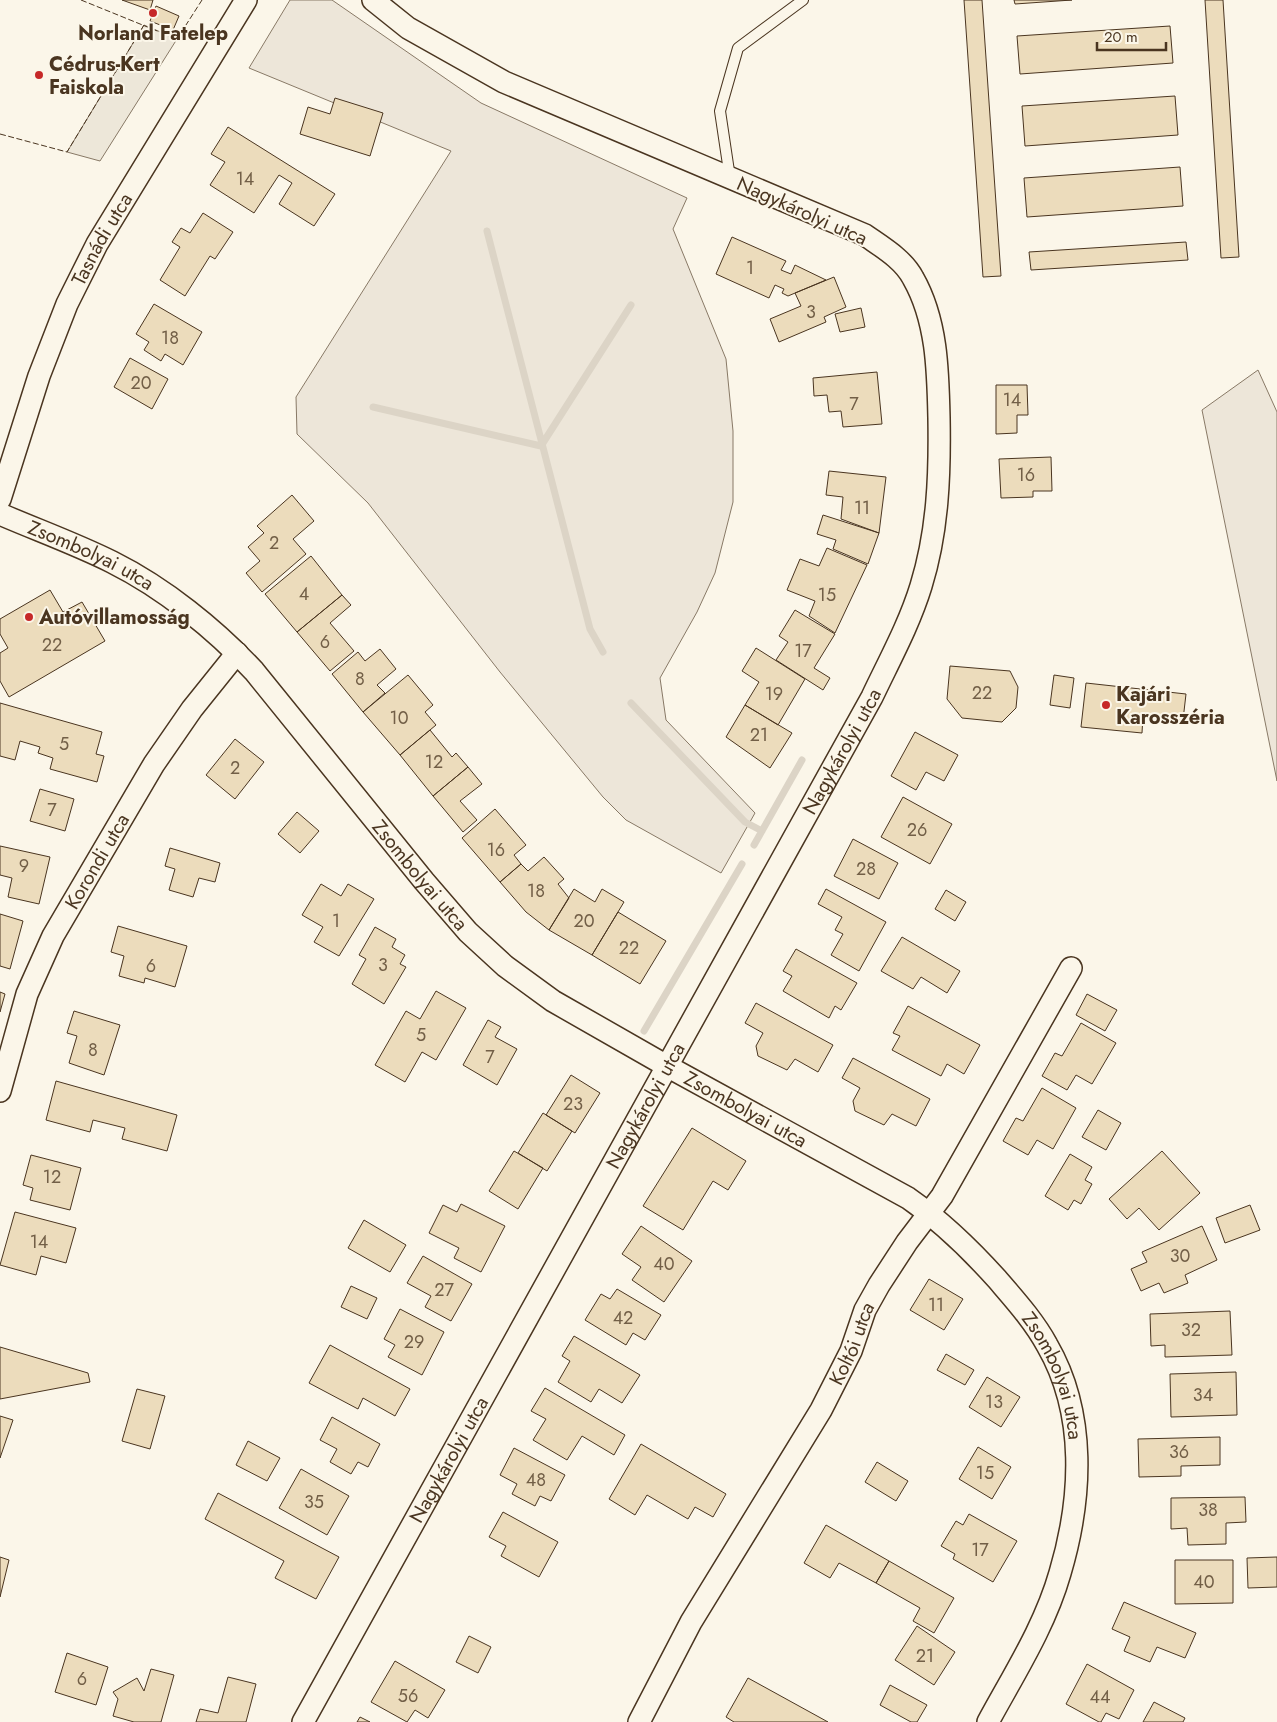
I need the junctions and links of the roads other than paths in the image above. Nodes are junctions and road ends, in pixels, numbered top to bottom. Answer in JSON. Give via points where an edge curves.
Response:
{"nodes":[{"id":1,"x":246,"y":0,"type":"edge"},
{"id":2,"x":373,"y":0,"type":"edge"},
{"id":3,"x":803,"y":0,"type":"edge"},
{"id":4,"x":730,"y":179,"type":"junction"},
{"id":5,"x":0,"y":499,"type":"edge"},
{"id":6,"x":0,"y":514,"type":"edge"},
{"id":7,"x":237,"y":653,"type":"junction"},
{"id":8,"x":1071,"y":968,"type":"dead end"},
{"id":9,"x":665,"y":1065,"type":"junction"},
{"id":10,"x":0,"y":1092,"type":"edge"},
{"id":11,"x":929,"y":1213,"type":"junction"},
{"id":12,"x":303,"y":1722,"type":"edge"},
{"id":13,"x":639,"y":1722,"type":"edge"},
{"id":14,"x":988,"y":1722,"type":"edge"}],
"edges":[{"from":1,"to":5,"type":"street","name":"Tasnádi utca","via":[[97,244],[67,304],[39,376]]},
{"from":2,"to":4,"type":"street","name":"Nagykárolyi utca","via":[[408,28],[504,82]]},
{"from":3,"to":4,"type":"lane","via":[[738,48],[720,111]]},
{"from":4,"to":9,"type":"street","name":"Nagykárolyi utca","via":[[865,235],[891,253],[912,275],[926,304],[936,357],[939,498],[934,536],[908,623],[872,697]]},
{"from":6,"to":7,"type":"street","name":"Zsombolyai utca","via":[[113,563],[172,600]]},
{"from":7,"to":9,"type":"street","name":"Zsombolyai utca","via":[[468,932],[505,966],[553,1001]]},
{"from":7,"to":10,"type":"street","name":"Korondi utca","via":[[192,709],[154,764],[54,936],[28,994]]},
{"from":8,"to":11,"type":"street","name":"Koltói utca","via":[[942,1196]]},
{"from":9,"to":11,"type":"street","name":"Zsombolyai utca","via":[[908,1198]]},
{"from":9,"to":12,"type":"street","name":"Nagykárolyi utca"},
{"from":11,"to":13,"type":"street","name":"Koltói utca","via":[[865,1310],[851,1350],[821,1410],[691,1622]]},
{"from":11,"to":14,"type":"street","name":"Zsombolyai utca","via":[[985,1266],[1023,1308],[1048,1346],[1065,1384],[1075,1424],[1077,1468],[1073,1521],[1060,1574],[1034,1638]]}]}
